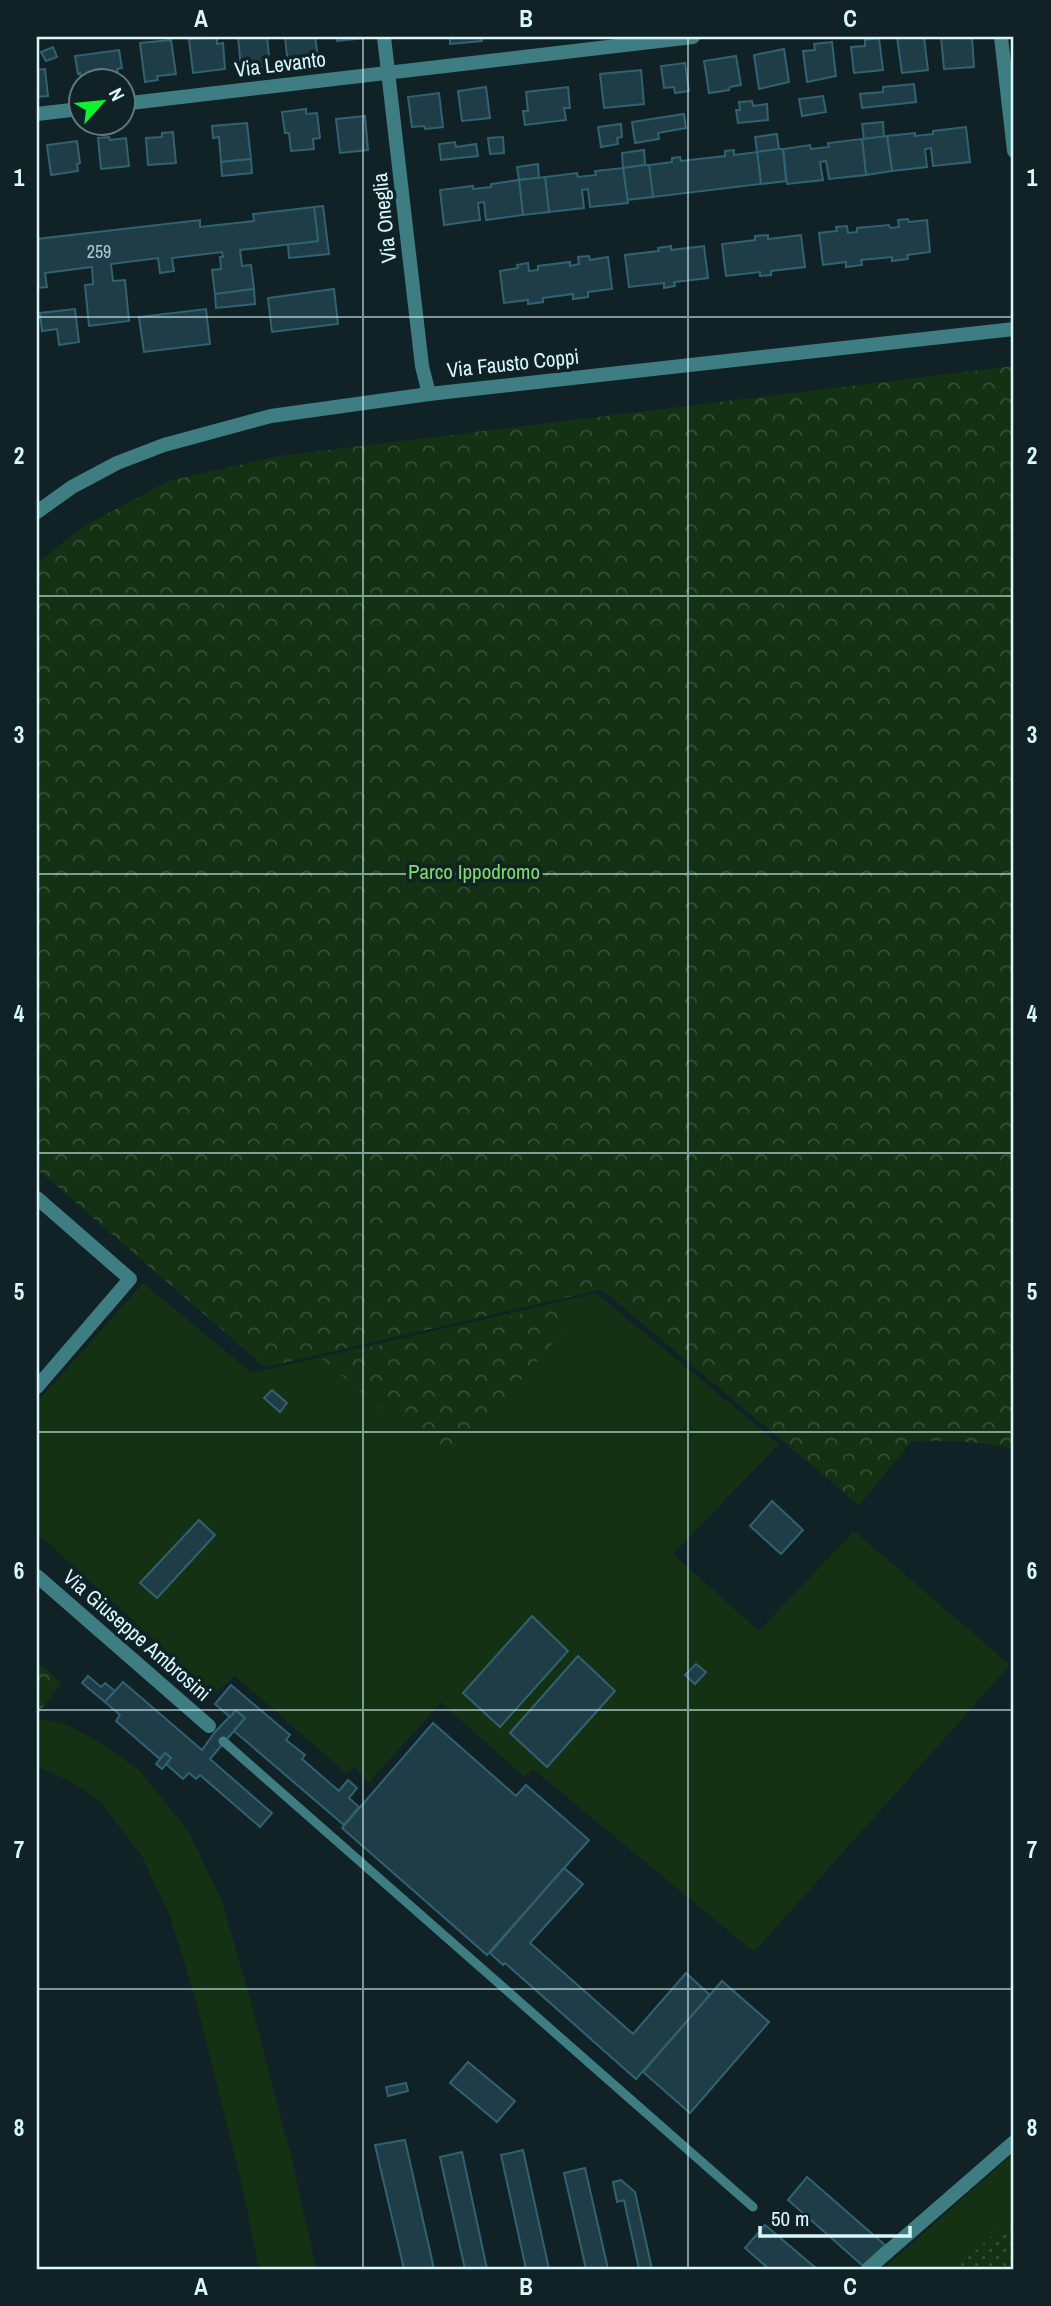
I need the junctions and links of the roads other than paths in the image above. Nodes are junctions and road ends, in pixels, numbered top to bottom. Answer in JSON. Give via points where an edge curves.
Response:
{"nodes":[{"id":1,"x":384,"y":37,"type":"edge"},
{"id":2,"x":693,"y":37,"type":"edge"},
{"id":3,"x":1000,"y":37,"type":"edge"},
{"id":4,"x":388,"y":72,"type":"junction"},
{"id":5,"x":136,"y":102,"type":"edge"},
{"id":6,"x":66,"y":111,"type":"edge"},
{"id":7,"x":37,"y":114,"type":"edge"},
{"id":8,"x":1014,"y":151,"type":"edge"},
{"id":9,"x":1014,"y":329,"type":"edge"},
{"id":10,"x":429,"y":394,"type":"junction"},
{"id":11,"x":37,"y":512,"type":"edge"},
{"id":12,"x":37,"y":1198,"type":"edge"},
{"id":13,"x":37,"y":1387,"type":"edge"},
{"id":14,"x":37,"y":1576,"type":"edge"},
{"id":15,"x":212,"y":1729,"type":"dead end"},
{"id":16,"x":223,"y":1741,"type":"dead end"},
{"id":17,"x":1014,"y":2142,"type":"edge"},
{"id":18,"x":753,"y":2207,"type":"dead end"},
{"id":19,"x":868,"y":2269,"type":"edge"}],
"edges":[{"from":1,"to":4,"type":"street","name":"Via Oneglia"},
{"from":2,"to":4,"type":"street","name":"Via Levanto"},
{"from":3,"to":8,"type":"street"},
{"from":4,"to":5,"type":"street","name":"Via Levanto"},
{"from":4,"to":10,"type":"street","name":"Via Oneglia"},
{"from":6,"to":7,"type":"street"},
{"from":9,"to":10,"type":"street","name":"Via Fausto Coppi"},
{"from":10,"to":11,"type":"street","name":"Via Fausto Coppi","via":[[271,416],[164,445],[117,463]]},
{"from":12,"to":13,"type":"street","via":[[130,1279]]},
{"from":14,"to":15,"type":"street","name":"Via Giuseppe Ambrosini"},
{"from":16,"to":18,"type":"lane"},
{"from":17,"to":19,"type":"street"}]}
